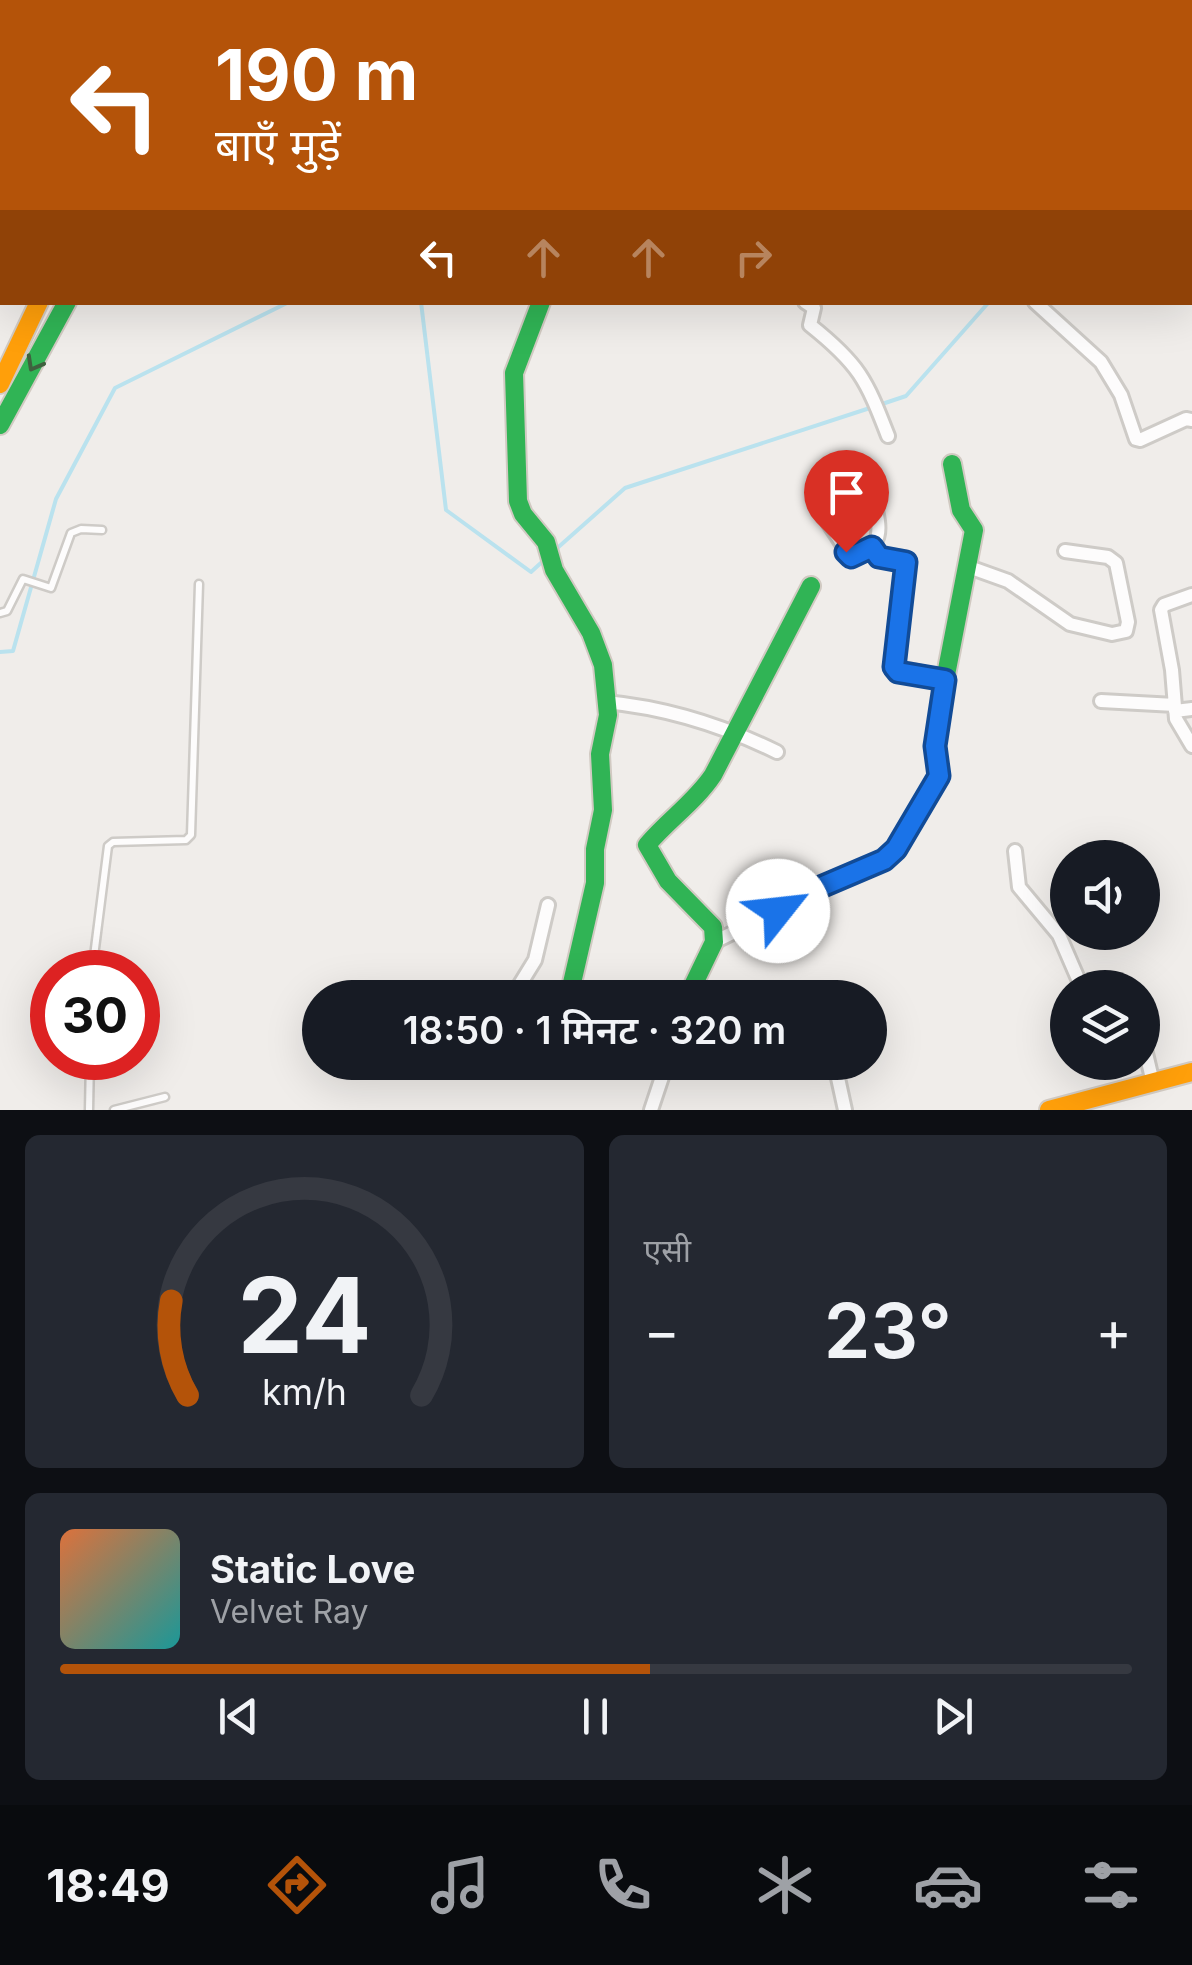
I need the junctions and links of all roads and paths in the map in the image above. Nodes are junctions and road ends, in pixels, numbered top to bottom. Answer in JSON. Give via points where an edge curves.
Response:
{"nodes":[{"id":1,"x":38,"y":305,"type":"edge"},
{"id":2,"x":64,"y":305,"type":"edge"},
{"id":3,"x":540,"y":305,"type":"edge"},
{"id":4,"x":810,"y":305,"type":"edge"},
{"id":5,"x":1038,"y":305,"type":"edge"},
{"id":6,"x":0,"y":384,"type":"edge"},
{"id":7,"x":1192,"y":420,"type":"edge"},
{"id":8,"x":0,"y":425,"type":"edge"},
{"id":9,"x":888,"y":436,"type":"dead end"},
{"id":10,"x":952,"y":464,"type":"dead end"},
{"id":11,"x":872,"y":492,"type":"dead end"},
{"id":12,"x":828,"y":522,"type":"dead end"},
{"id":13,"x":102,"y":530,"type":"dead end"},
{"id":14,"x":872,"y":547,"type":"junction"},
{"id":15,"x":1065,"y":551,"type":"dead end"},
{"id":16,"x":970,"y":567,"type":"junction"},
{"id":17,"x":199,"y":584,"type":"dead end"},
{"id":18,"x":811,"y":586,"type":"dead end"},
{"id":19,"x":1192,"y":595,"type":"edge"},
{"id":20,"x":0,"y":613,"type":"edge"},
{"id":21,"x":945,"y":680,"type":"junction"},
{"id":22,"x":1101,"y":701,"type":"dead end"},
{"id":23,"x":606,"y":702,"type":"junction"},
{"id":24,"x":1175,"y":708,"type":"junction"},
{"id":25,"x":1192,"y":709,"type":"edge"},
{"id":26,"x":736,"y":732,"type":"junction"},
{"id":27,"x":1192,"y":746,"type":"edge"},
{"id":28,"x":777,"y":752,"type":"dead end"},
{"id":29,"x":1015,"y":851,"type":"dead end"},
{"id":30,"x":548,"y":905,"type":"dead end"},
{"id":31,"x":714,"y":942,"type":"junction"},
{"id":32,"x":95,"y":950,"type":"edge"},
{"id":33,"x":1074,"y":970,"type":"edge"},
{"id":34,"x":523,"y":980,"type":"edge"},
{"id":35,"x":574,"y":980,"type":"edge"},
{"id":36,"x":696,"y":980,"type":"edge"},
{"id":37,"x":1192,"y":1072,"type":"edge"},
{"id":38,"x":89,"y":1080,"type":"edge"},
{"id":39,"x":661,"y":1080,"type":"edge"},
{"id":40,"x":838,"y":1080,"type":"edge"},
{"id":41,"x":1152,"y":1080,"type":"edge"},
{"id":42,"x":1153,"y":1083,"type":"junction"},
{"id":43,"x":165,"y":1096,"type":"dead end"},
{"id":44,"x":1100,"y":1104,"type":"edge"},
{"id":45,"x":88,"y":1110,"type":"edge"},
{"id":46,"x":114,"y":1110,"type":"edge"},
{"id":47,"x":651,"y":1110,"type":"edge"},
{"id":48,"x":845,"y":1110,"type":"edge"},
{"id":49,"x":1049,"y":1110,"type":"edge"}],
"edges":[{"from":1,"to":6,"type":"street"},
{"from":2,"to":8,"type":"street","one_way":true},
{"from":3,"to":23,"type":"street","via":[[514,373],[517,495],[597,646]]},
{"from":4,"to":9,"type":"street","via":[[810,324],[866,380]]},
{"from":5,"to":7,"type":"street","via":[[1101,362],[1136,439]]},
{"from":10,"to":16,"type":"street","via":[[962,510],[974,528]]},
{"from":11,"to":14,"type":"street","via":[[879,529]]},
{"from":12,"to":14,"type":"street","via":[[850,556]]},
{"from":13,"to":20,"type":"lane","via":[[71,533],[52,586],[22,580]]},
{"from":14,"to":21,"type":"street","via":[[879,557],[906,564],[894,669]]},
{"from":15,"to":16,"type":"street","via":[[1116,563],[1126,632],[1070,624],[1008,581]]},
{"from":16,"to":21,"type":"street"},
{"from":17,"to":32,"type":"lane","via":[[191,835],[108,846]]},
{"from":18,"to":26,"type":"street"},
{"from":19,"to":24,"type":"street","via":[[1162,608]]},
{"from":21,"to":31,"type":"street","via":[[935,746],[939,776],[891,855]]},
{"from":22,"to":24,"type":"street"},
{"from":23,"to":26,"type":"street","via":[[662,708]]},
{"from":23,"to":35,"type":"street","via":[[595,884]]},
{"from":24,"to":25,"type":"street"},
{"from":24,"to":27,"type":"street"},
{"from":26,"to":28,"type":"street"},
{"from":26,"to":31,"type":"street","via":[[698,797],[672,814],[647,845],[682,897],[710,920]]},
{"from":29,"to":33,"type":"street","via":[[1018,887],[1059,935]]},
{"from":30,"to":34,"type":"street","via":[[535,960]]},
{"from":31,"to":36,"type":"street"},
{"from":37,"to":42,"type":"street"},
{"from":38,"to":45,"type":"lane"},
{"from":39,"to":47,"type":"street"},
{"from":40,"to":48,"type":"street"},
{"from":41,"to":42,"type":"street"},
{"from":42,"to":44,"type":"street"},
{"from":43,"to":46,"type":"lane"},
{"from":44,"to":49,"type":"street"}]}
